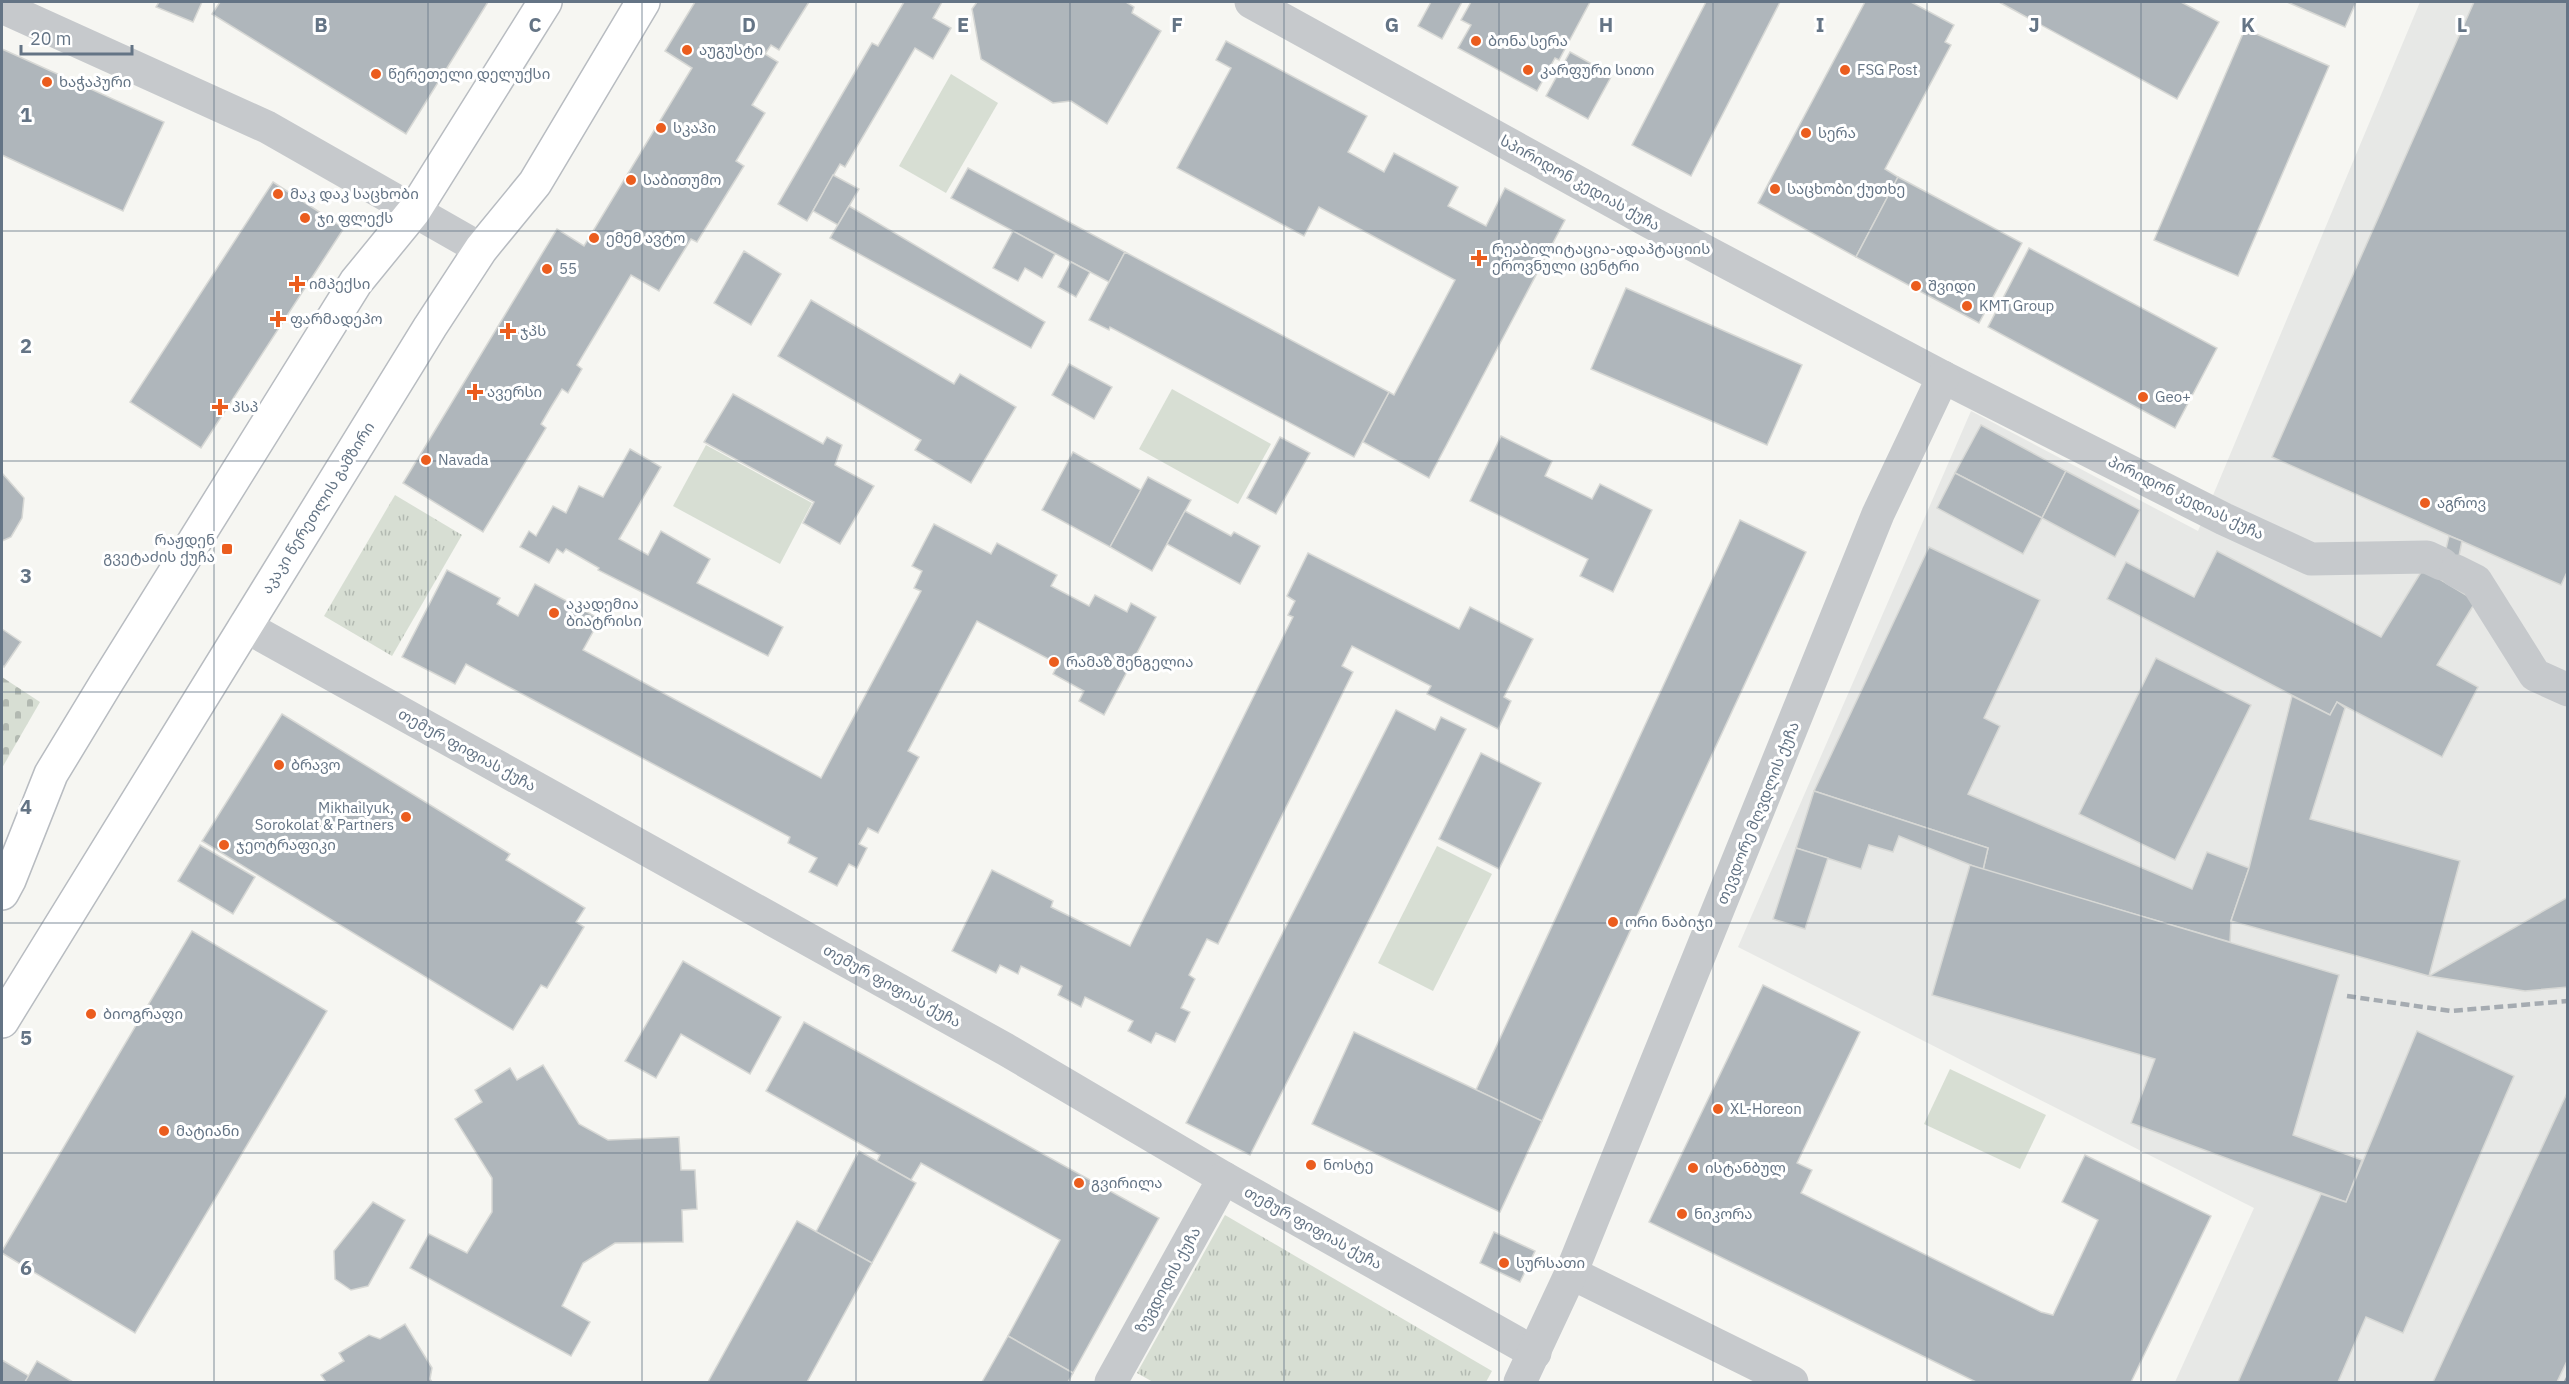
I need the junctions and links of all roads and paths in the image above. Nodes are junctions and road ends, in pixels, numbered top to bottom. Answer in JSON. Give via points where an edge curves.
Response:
{"nodes":[{"id":1,"x":544,"y":2,"type":"edge"},
{"id":2,"x":643,"y":2,"type":"edge"},
{"id":3,"x":1251,"y":2,"type":"edge"},
{"id":4,"x":2,"y":7,"type":"edge"},
{"id":5,"x":414,"y":212,"type":"junction"},
{"id":6,"x":481,"y":249,"type":"junction"},
{"id":7,"x":1943,"y":377,"type":"junction"},
{"id":8,"x":245,"y":626,"type":"junction"},
{"id":9,"x":2568,"y":690,"type":"edge"},
{"id":10,"x":2,"y":893,"type":"edge"},
{"id":11,"x":2,"y":1021,"type":"edge"},
{"id":12,"x":1224,"y":1178,"type":"junction"},
{"id":13,"x":1571,"y":1273,"type":"junction"},
{"id":14,"x":1535,"y":1353,"type":"junction"},
{"id":15,"x":1111,"y":1383,"type":"edge"},
{"id":16,"x":1520,"y":1383,"type":"edge"},
{"id":17,"x":1792,"y":1383,"type":"edge"}],
"edges":[{"from":1,"to":5,"type":"main road"},
{"from":2,"to":6,"type":"main road","name":"აკაკი წერეთლის გამზირი","via":[[534,183]]},
{"from":3,"to":7,"type":"street","name":"სპირიდონ კედიას ქუჩა","via":[[1650,222]]},
{"from":4,"to":5,"type":"street","via":[[267,127]]},
{"from":5,"to":6,"type":"street"},
{"from":5,"to":10,"type":"main road","via":[[356,282],[51,774]]},
{"from":6,"to":8,"type":"main road","name":"აკაკი წერეთლის გამზირი"},
{"from":7,"to":9,"type":"street","name":"პირიდონ კედიას ქუჩა","via":[[2311,559],[2427,557],[2449,567],[2476,581],[2535,675]]},
{"from":7,"to":13,"type":"street","name":"თევდორე მღვდლის ქუჩა","via":[[1878,514]]},
{"from":8,"to":11,"type":"main road","name":"აკაკი წერეთლის გამზირი"},
{"from":8,"to":12,"type":"street","name":"თემურ ფიფიას ქუჩა","via":[[1005,1049]]},
{"from":12,"to":14,"type":"street","name":"თემურ ფიფიას ქუჩა"},
{"from":12,"to":15,"type":"street","name":"ზუგდიდის ქუჩა"},
{"from":13,"to":14,"type":"street","name":"თევდორე მღვდლის ქუჩა"},
{"from":13,"to":17,"type":"street"},
{"from":14,"to":16,"type":"street","name":"თევდორე მღვდლის ქუჩა"}]}
